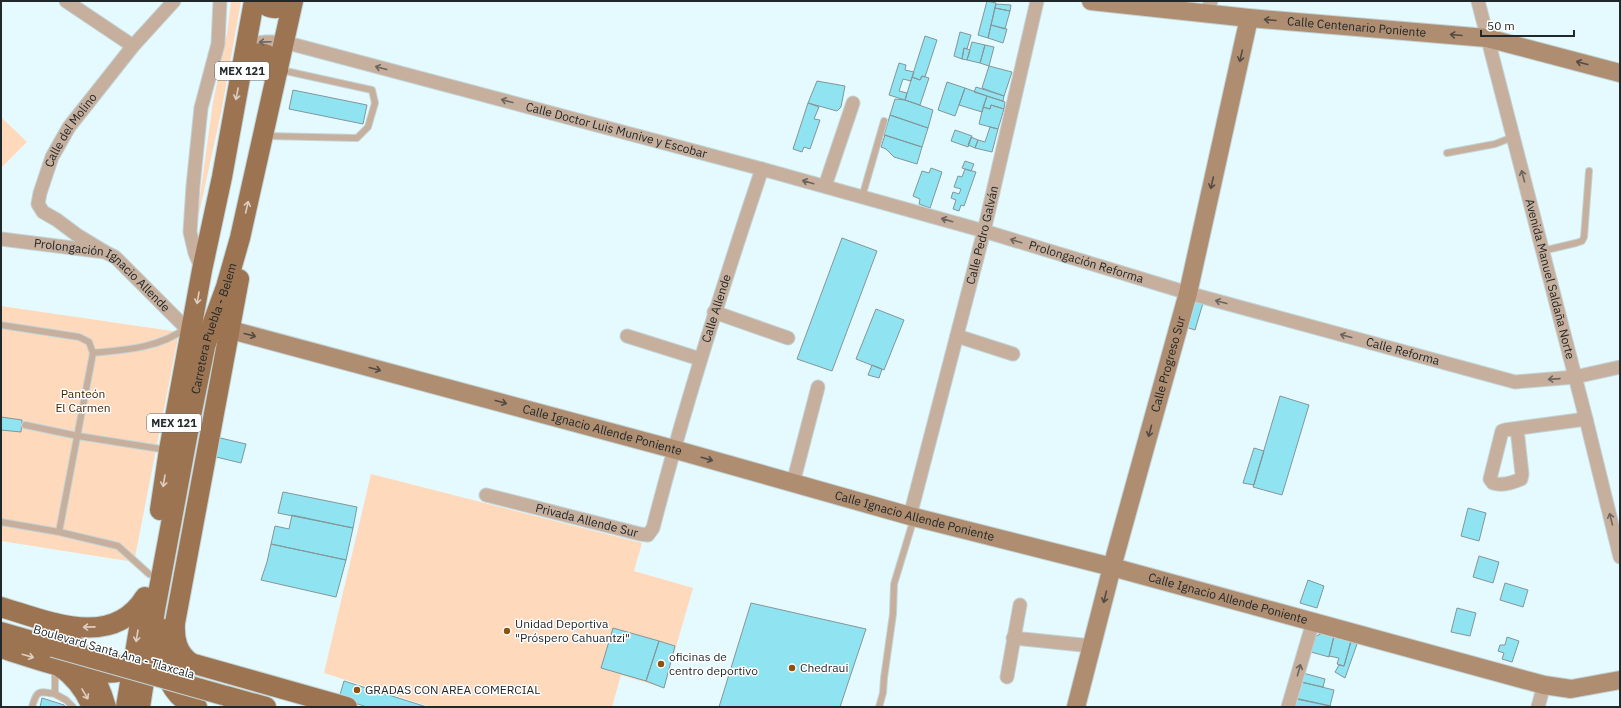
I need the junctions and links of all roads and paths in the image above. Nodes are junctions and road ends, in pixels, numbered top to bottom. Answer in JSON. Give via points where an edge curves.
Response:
{"nodes":[{"id":1,"x":66,"y":1,"type":"edge"},
{"id":2,"x":174,"y":1,"type":"edge"},
{"id":3,"x":220,"y":1,"type":"edge"},
{"id":4,"x":254,"y":1,"type":"edge"},
{"id":5,"x":261,"y":1,"type":"edge"},
{"id":6,"x":292,"y":1,"type":"edge"},
{"id":7,"x":1037,"y":1,"type":"edge"},
{"id":8,"x":1091,"y":1,"type":"edge"},
{"id":9,"x":1478,"y":1,"type":"edge"},
{"id":10,"x":1208,"y":7,"type":"edge"},
{"id":11,"x":1249,"y":18,"type":"junction"},
{"id":12,"x":1487,"y":38,"type":"junction"},
{"id":13,"x":284,"y":42,"type":"junction"},
{"id":14,"x":133,"y":46,"type":"junction"},
{"id":15,"x":245,"y":52,"type":"junction"},
{"id":16,"x":278,"y":70,"type":"junction"},
{"id":17,"x":1620,"y":73,"type":"edge"},
{"id":18,"x":853,"y":103,"type":"dead end"},
{"id":19,"x":884,"y":121,"type":"dead end"},
{"id":20,"x":263,"y":135,"type":"junction"},
{"id":21,"x":1513,"y":137,"type":"junction"},
{"id":22,"x":1447,"y":153,"type":"dead end"},
{"id":23,"x":762,"y":169,"type":"junction"},
{"id":24,"x":1589,"y":171,"type":"dead end"},
{"id":25,"x":222,"y":177,"type":"junction"},
{"id":26,"x":824,"y":186,"type":"junction"},
{"id":27,"x":862,"y":197,"type":"junction"},
{"id":28,"x":984,"y":231,"type":"junction"},
{"id":29,"x":1,"y":239,"type":"edge"},
{"id":30,"x":1542,"y":251,"type":"junction"},
{"id":31,"x":105,"y":252,"type":"junction"},
{"id":32,"x":202,"y":270,"type":"junction"},
{"id":33,"x":1188,"y":293,"type":"junction"},
{"id":34,"x":714,"y":312,"type":"junction"},
{"id":35,"x":1,"y":324,"type":"edge"},
{"id":36,"x":221,"y":327,"type":"junction"},
{"id":37,"x":189,"y":331,"type":"junction"},
{"id":38,"x":627,"y":336,"type":"dead end"},
{"id":39,"x":957,"y":336,"type":"junction"},
{"id":40,"x":788,"y":338,"type":"dead end"},
{"id":41,"x":93,"y":354,"type":"junction"},
{"id":42,"x":1013,"y":354,"type":"dead end"},
{"id":43,"x":700,"y":359,"type":"junction"},
{"id":44,"x":1620,"y":367,"type":"edge"},
{"id":45,"x":1575,"y":377,"type":"junction"},
{"id":46,"x":818,"y":387,"type":"dead end"},
{"id":47,"x":1586,"y":420,"type":"junction"},
{"id":48,"x":25,"y":425,"type":"dead end"},
{"id":49,"x":1517,"y":429,"type":"dead end"},
{"id":50,"x":78,"y":436,"type":"junction"},
{"id":51,"x":673,"y":449,"type":"junction"},
{"id":52,"x":169,"y":450,"type":"junction"},
{"id":53,"x":793,"y":483,"type":"junction"},
{"id":54,"x":486,"y":495,"type":"dead end"},
{"id":55,"x":913,"y":516,"type":"junction"},
{"id":56,"x":1,"y":522,"type":"edge"},
{"id":57,"x":59,"y":532,"type":"junction"},
{"id":58,"x":1620,"y":557,"type":"edge"},
{"id":59,"x":1112,"y":567,"type":"junction"},
{"id":60,"x":149,"y":574,"type":"junction"},
{"id":61,"x":145,"y":596,"type":"junction"},
{"id":62,"x":1020,"y":605,"type":"dead end"},
{"id":63,"x":1,"y":608,"type":"edge"},
{"id":64,"x":1,"y":620,"type":"edge"},
{"id":65,"x":1313,"y":622,"type":"junction"},
{"id":66,"x":1,"y":632,"type":"edge"},
{"id":67,"x":174,"y":632,"type":"junction"},
{"id":68,"x":1014,"y":638,"type":"junction"},
{"id":69,"x":55,"y":642,"type":"junction"},
{"id":70,"x":1092,"y":646,"type":"junction"},
{"id":71,"x":1,"y":648,"type":"edge"},
{"id":72,"x":191,"y":663,"type":"junction"},
{"id":73,"x":151,"y":664,"type":"junction"},
{"id":74,"x":214,"y":669,"type":"junction"},
{"id":75,"x":94,"y":673,"type":"junction"},
{"id":76,"x":1007,"y":677,"type":"dead end"},
{"id":77,"x":1620,"y":680,"type":"edge"},
{"id":78,"x":1544,"y":685,"type":"junction"},
{"id":79,"x":227,"y":690,"type":"junction"},
{"id":80,"x":55,"y":694,"type":"junction"},
{"id":81,"x":128,"y":698,"type":"edge"},
{"id":82,"x":32,"y":707,"type":"edge"},
{"id":83,"x":73,"y":707,"type":"edge"},
{"id":84,"x":92,"y":707,"type":"edge"},
{"id":85,"x":106,"y":707,"type":"edge"},
{"id":86,"x":140,"y":707,"type":"edge"},
{"id":87,"x":198,"y":707,"type":"edge"},
{"id":88,"x":202,"y":707,"type":"edge"},
{"id":89,"x":266,"y":707,"type":"edge"},
{"id":90,"x":305,"y":707,"type":"edge"},
{"id":91,"x":347,"y":707,"type":"edge"},
{"id":92,"x":880,"y":707,"type":"edge"},
{"id":93,"x":1076,"y":707,"type":"edge"},
{"id":94,"x":1288,"y":707,"type":"edge"},
{"id":95,"x":1538,"y":707,"type":"edge"}],
"edges":[{"from":1,"to":14,"type":"street"},
{"from":2,"to":14,"type":"street","name":"Calle del Molino"},
{"from":3,"to":32,"type":"street","via":[[218,44],[201,108],[193,186],[190,232]]},
{"from":4,"to":15,"type":"main road","name":"Carretera Puebla - Belem","number":"MEX 121"},
{"from":5,"to":6,"type":"main road","via":[[275,9]]},
{"from":6,"to":13,"type":"main road","name":"Carretera Puebla - Belem","number":"MEX 121"},
{"from":7,"to":28,"type":"street","name":"Calle Pedro Galván"},
{"from":8,"to":10,"type":"street","name":"Calle Centenario Poniente"},
{"from":9,"to":12,"type":"street","name":"Avenida Manuel Saldaña Norte"},
{"from":10,"to":11,"type":"street","name":"Calle Centenario Poniente"},
{"from":12,"to":11,"type":"street","name":"Calle Centenario Poniente","one_way":true},
{"from":11,"to":33,"type":"street","name":"Calle Progreso Sur","one_way":true},
{"from":17,"to":12,"type":"street","name":"Calle Centenario Poniente","one_way":true},
{"from":12,"to":21,"type":"street","name":"Avenida Manuel Saldaña Norte"},
{"from":13,"to":15,"type":"street","name":"Calle Doctor Luis Munive y Escobar","one_way":true,"via":[[266,42]]},
{"from":13,"to":16,"type":"main road","name":"Carretera Puebla - Belem","number":"MEX 121"},
{"from":23,"to":13,"type":"street","name":"Calle Doctor Luis Munive y Escobar","one_way":true},
{"from":14,"to":31,"type":"street","name":"Calle del Molino","via":[[69,127],[52,157],[38,204],[43,212]]},
{"from":15,"to":16,"type":"main road","via":[[264,54],[273,60]]},
{"from":15,"to":25,"type":"main road","name":"Carretera Puebla - Belem","number":"MEX 121","one_way":true},
{"from":16,"to":20,"type":"main road","name":"Carretera Puebla - Belem","number":"MEX 121"},
{"from":16,"to":20,"type":"lane","via":[[372,90],[375,103],[368,126],[357,138]]},
{"from":18,"to":26,"type":"street"},
{"from":19,"to":27,"type":"lane"},
{"from":36,"to":20,"type":"main road","name":"Carretera Puebla - Belem","number":"MEX 121","one_way":true,"via":[[226,287],[240,238]]},
{"from":21,"to":22,"type":"lane","via":[[1495,144]]},
{"from":30,"to":21,"type":"street","name":"Avenida Manuel Saldaña Norte","one_way":true},
{"from":26,"to":23,"type":"street","name":"Calle Doctor Luis Munive y Escobar","one_way":true},
{"from":23,"to":34,"type":"street","name":"Calle Allende"},
{"from":24,"to":30,"type":"lane","via":[[1582,241]]},
{"from":25,"to":32,"type":"main road","name":"Carretera Puebla - Belem","number":"MEX 121"},
{"from":25,"to":36,"type":"main road","via":[[220,225],[214,272]]},
{"from":26,"to":27,"type":"street","name":"Calle Doctor Luis Munive y Escobar"},
{"from":28,"to":27,"type":"street","name":"Calle Doctor Luis Munive y Escobar","one_way":true},
{"from":33,"to":28,"type":"street","name":"Prolongación Reforma","one_way":true},
{"from":28,"to":39,"type":"street","name":"Calle Pedro Galván"},
{"from":29,"to":31,"type":"street","name":"Prolongación Ignacio Allende"},
{"from":30,"to":45,"type":"street","name":"Avenida Manuel Saldaña Norte"},
{"from":31,"to":37,"type":"street","name":"Prolongación Ignacio Allende","via":[[124,264]]},
{"from":32,"to":37,"type":"main road","name":"Carretera Puebla - Belem","number":"MEX 121","one_way":true},
{"from":45,"to":33,"type":"street","name":"Calle Reforma","one_way":true,"via":[[1515,382]]},
{"from":33,"to":59,"type":"street","name":"Calle Progreso Sur","one_way":true},
{"from":34,"to":40,"type":"street"},
{"from":34,"to":43,"type":"street","name":"Calle Allende"},
{"from":35,"to":41,"type":"lane","via":[[79,337],[89,342]]},
{"from":36,"to":51,"type":"street","name":"Calle Ignacio Allende Poniente","one_way":true},
{"from":36,"to":67,"type":"main road"},
{"from":36,"to":73,"type":"main road","via":[[210,372],[163,633]]},
{"from":37,"to":41,"type":"lane","via":[[140,348]]},
{"from":37,"to":52,"type":"main road","name":"Carretera Puebla - Belem","number":"MEX 121"},
{"from":38,"to":43,"type":"street"},
{"from":39,"to":42,"type":"street"},
{"from":39,"to":55,"type":"street","name":"Calle Pedro Galván"},
{"from":41,"to":50,"type":"lane"},
{"from":43,"to":51,"type":"street","name":"Calle Allende"},
{"from":44,"to":45,"type":"street","name":"Calle Reforma"},
{"from":45,"to":47,"type":"street","name":"Avenida Manuel Saldaña Norte"},
{"from":46,"to":53,"type":"street"},
{"from":47,"to":49,"type":"street"},
{"from":58,"to":47,"type":"street","name":"Avenida Manuel Saldaña Norte","one_way":true},
{"from":48,"to":50,"type":"lane"},
{"from":50,"to":52,"type":"lane"},
{"from":50,"to":57,"type":"lane"},
{"from":51,"to":53,"type":"street","name":"Calle Ignacio Allende Poniente","one_way":true},
{"from":51,"to":54,"type":"street","name":"Privada Allende Sur","via":[[653,528],[648,535]]},
{"from":52,"to":60,"type":"main road","name":"Carretera Puebla - Belem","number":"MEX 121","one_way":true},
{"from":53,"to":55,"type":"street","name":"Calle Ignacio Allende Poniente"},
{"from":55,"to":59,"type":"street","name":"Calle Ignacio Allende Poniente"},
{"from":55,"to":92,"type":"lane","via":[[894,584],[894,614]]},
{"from":56,"to":57,"type":"lane"},
{"from":57,"to":60,"type":"lane","via":[[118,546]]},
{"from":59,"to":65,"type":"street","name":"Calle Ignacio Allende Poniente"},
{"from":59,"to":70,"type":"street","name":"Calle Progreso Sur","one_way":true},
{"from":60,"to":61,"type":"main road","name":"Carretera Puebla - Belem","number":"MEX 121"},
{"from":61,"to":69,"type":"main road","one_way":true,"via":[[131,613],[118,622],[85,627]]},
{"from":61,"to":73,"type":"main road","name":"Carretera Puebla - Belem","number":"MEX 121","one_way":true},
{"from":62,"to":68,"type":"street"},
{"from":63,"to":69,"type":"main road"},
{"from":64,"to":69,"type":"main road","name":"Boulevard Santa Ana - Tlaxcala"},
{"from":65,"to":78,"type":"street","name":"Calle Ignacio Allende Poniente"},
{"from":94,"to":65,"type":"street","one_way":true},
{"from":66,"to":69,"type":"main road","name":"Boulevard Santa Ana - Tlaxcala"},
{"from":67,"to":72,"type":"main road","via":[[179,650]]},
{"from":67,"to":73,"type":"main road"},
{"from":68,"to":70,"type":"street"},
{"from":68,"to":76,"type":"street"},
{"from":71,"to":69,"type":"main road","one_way":true},
{"from":69,"to":75,"type":"main road"},
{"from":69,"to":75,"type":"main road","via":[[76,646]]},
{"from":69,"to":79,"type":"main road","name":"Boulevard Santa Ana - Tlaxcala","bridge":true},
{"from":69,"to":80,"type":"lane"},
{"from":69,"to":84,"type":"main road","one_way":true},
{"from":70,"to":93,"type":"street","name":"Calle Progreso Sur"},
{"from":72,"to":73,"type":"main road"},
{"from":72,"to":74,"type":"main road"},
{"from":73,"to":75,"type":"main road","via":[[108,674]]},
{"from":73,"to":81,"type":"main road","name":"Carretera Puebla - Belem","number":"MEX 121"},
{"from":73,"to":86,"type":"main road","name":"Carretera Puebla - Belem","number":"MEX 121"},
{"from":73,"to":87,"type":"main road","via":[[186,701]]},
{"from":74,"to":88,"type":"main road","via":[[203,686]]},
{"from":74,"to":91,"type":"main road"},
{"from":75,"to":85,"type":"main road"},
{"from":77,"to":78,"type":"street","name":"Calle Ignacio Allende Poniente","via":[[1571,689]]},
{"from":78,"to":95,"type":"street"},
{"from":79,"to":89,"type":"main road"},
{"from":79,"to":90,"type":"main road"},
{"from":80,"to":82,"type":"lane","via":[[42,691],[38,693]]},
{"from":80,"to":83,"type":"lane"}]}
